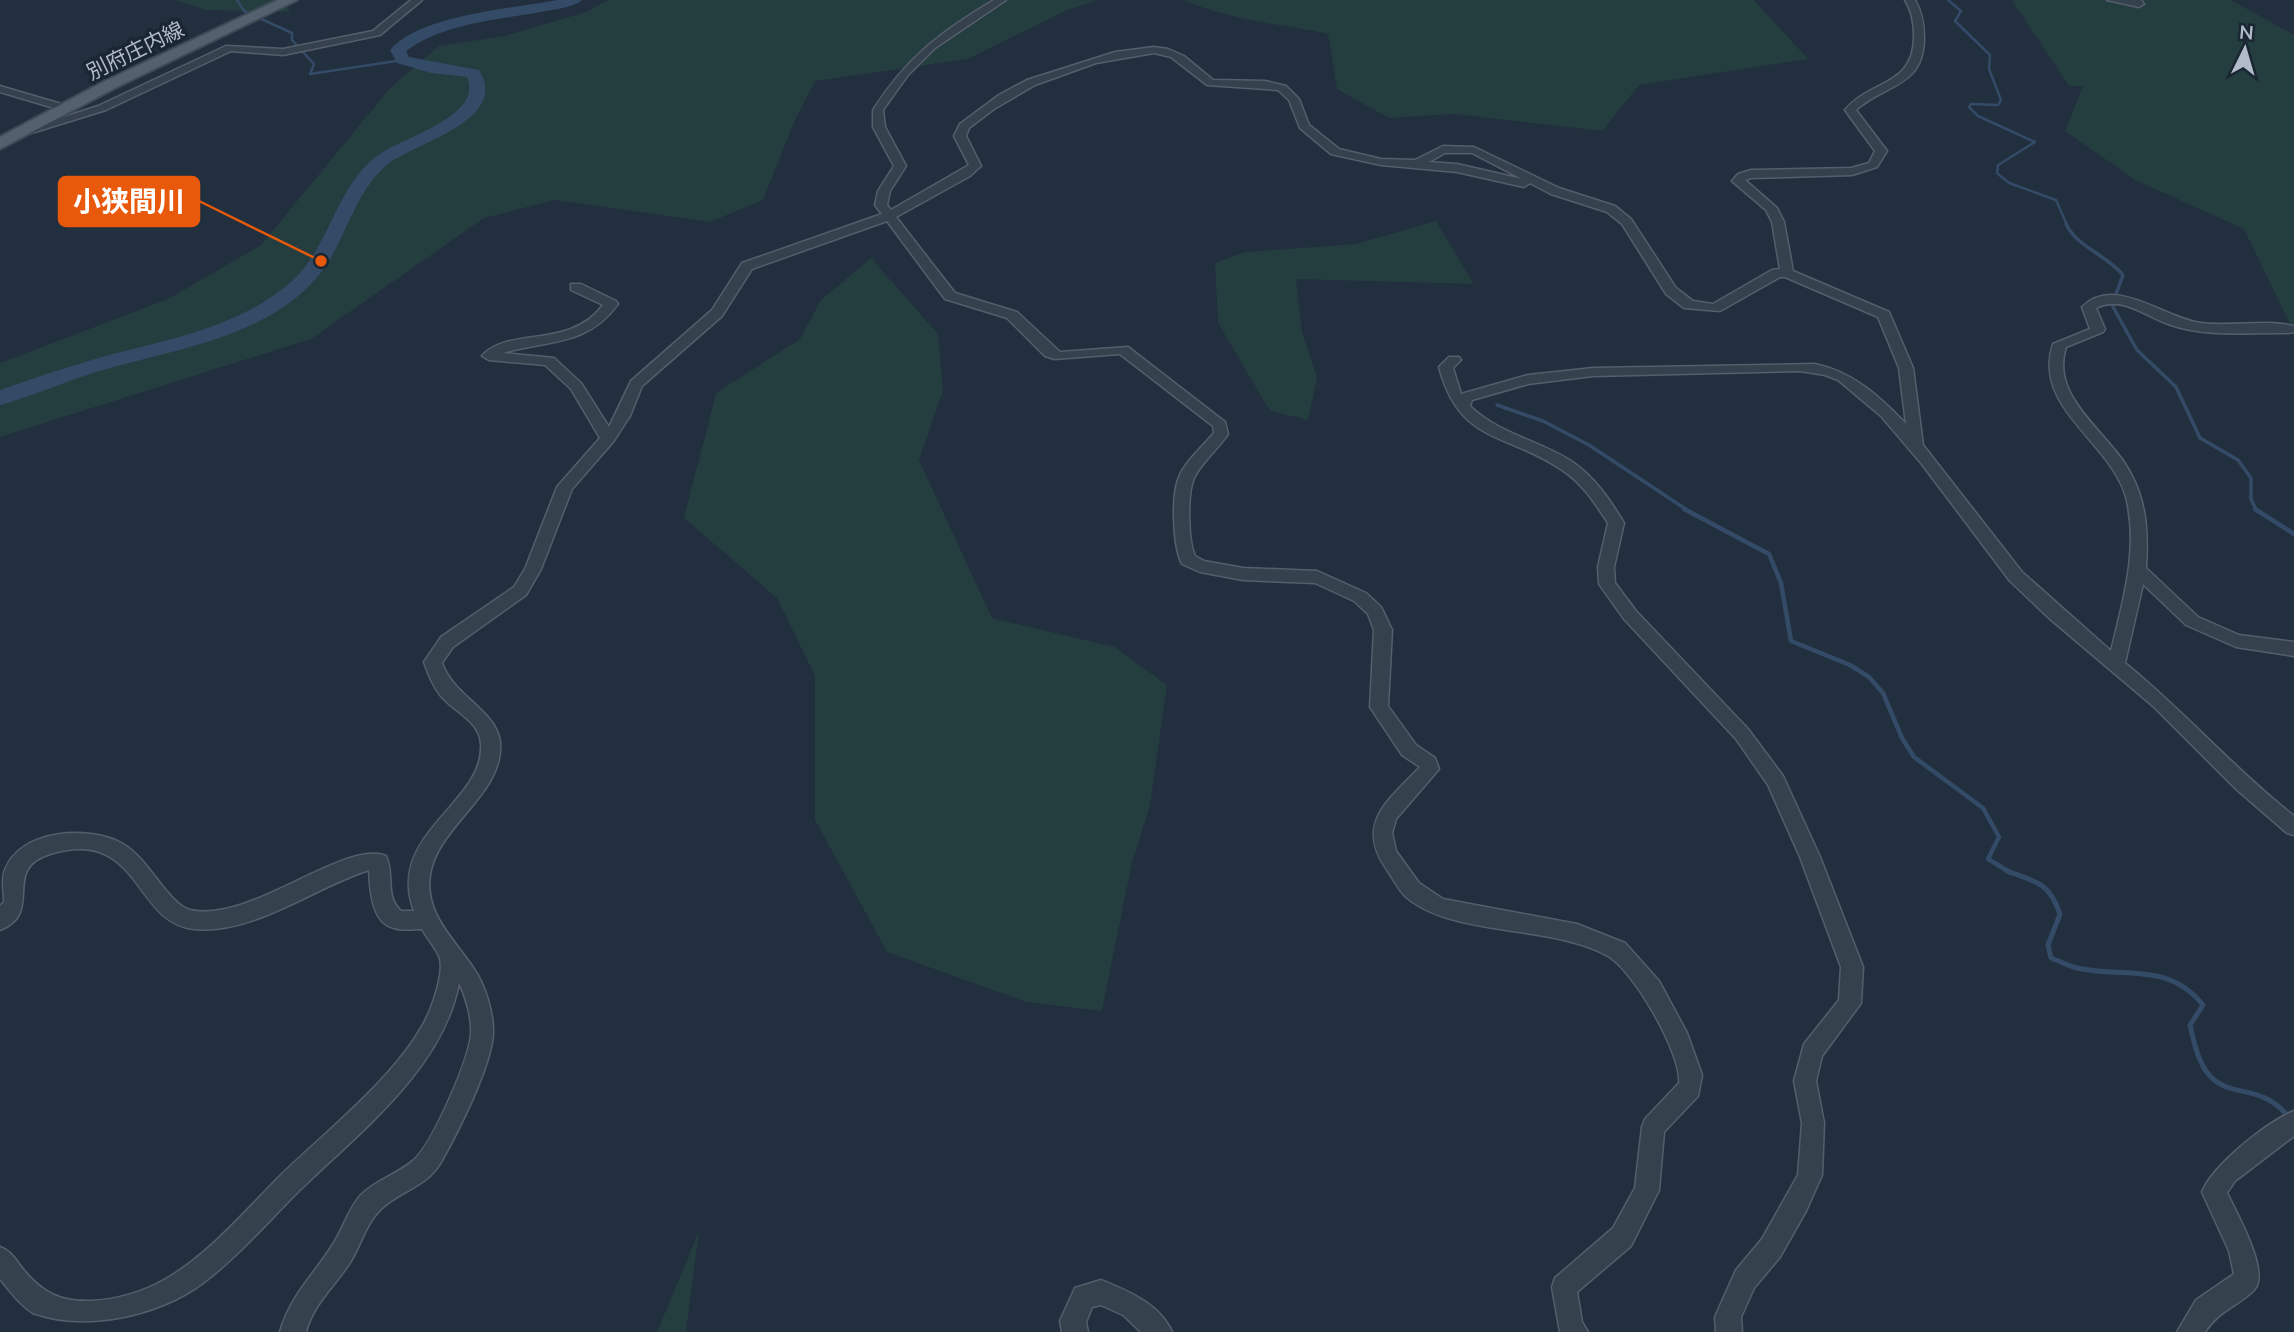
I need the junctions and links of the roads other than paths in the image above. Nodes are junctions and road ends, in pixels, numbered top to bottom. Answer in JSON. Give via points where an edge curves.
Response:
{"nodes":[{"id":1,"x":290,"y":0,"type":"edge"},
{"id":2,"x":417,"y":0,"type":"edge"},
{"id":3,"x":1001,"y":0,"type":"edge"},
{"id":4,"x":1910,"y":0,"type":"edge"},
{"id":5,"x":2112,"y":0,"type":"edge"},
{"id":6,"x":2136,"y":0,"type":"edge"},
{"id":7,"x":0,"y":89,"type":"edge"},
{"id":8,"x":64,"y":108,"type":"junction"},
{"id":9,"x":21,"y":133,"type":"junction"},
{"id":10,"x":0,"y":144,"type":"edge"},
{"id":11,"x":1418,"y":164,"type":"junction"},
{"id":12,"x":1555,"y":191,"type":"junction"},
{"id":13,"x":888,"y":216,"type":"junction"},
{"id":14,"x":1787,"y":273,"type":"junction"},
{"id":15,"x":576,"y":287,"type":"dead end"},
{"id":16,"x":2289,"y":329,"type":"dead end"},
{"id":17,"x":1454,"y":360,"type":"dead end"},
{"id":18,"x":1463,"y":407,"type":"junction"},
{"id":19,"x":608,"y":439,"type":"junction"},
{"id":20,"x":1916,"y":450,"type":"junction"},
{"id":21,"x":2138,"y":570,"type":"junction"},
{"id":22,"x":2294,"y":649,"type":"edge"},
{"id":23,"x":2116,"y":666,"type":"junction"},
{"id":24,"x":2294,"y":827,"type":"edge"},
{"id":25,"x":427,"y":920,"type":"junction"},
{"id":26,"x":0,"y":921,"type":"edge"},
{"id":27,"x":451,"y":958,"type":"junction"},
{"id":28,"x":2294,"y":1122,"type":"edge"},
{"id":29,"x":0,"y":1259,"type":"edge"},
{"id":30,"x":1571,"y":1331,"type":"edge"},
{"id":31,"x":293,"y":1332,"type":"edge"},
{"id":32,"x":1075,"y":1332,"type":"edge"},
{"id":33,"x":1159,"y":1332,"type":"edge"},
{"id":34,"x":1729,"y":1332,"type":"edge"},
{"id":35,"x":2190,"y":1332,"type":"edge"}],
"edges":[{"from":1,"to":8,"type":"main road","name":"別府庄内線"},
{"from":2,"to":9,"type":"street","via":[[373,34],[283,52],[230,48],[102,108]]},
{"from":3,"to":13,"type":"street","via":[[943,34],[904,72],[878,110],[886,145],[901,166],[880,200]]},
{"from":4,"to":14,"type":"street","via":[[1918,13],[1917,61],[1909,74],[1850,110],[1881,151],[1874,165],[1852,171],[1751,174],[1738,181],[1771,208]]},
{"from":5,"to":6,"type":"street","via":[[2139,4]]},
{"from":7,"to":8,"type":"street"},
{"from":8,"to":9,"type":"main road","name":"別府庄内線"},
{"from":9,"to":10,"type":"main road","name":"別府庄内線"},
{"from":11,"to":12,"type":"street","via":[[1457,168]]},
{"from":11,"to":12,"type":"street","via":[[1443,149],[1474,150]]},
{"from":11,"to":13,"type":"street","via":[[1335,152],[1304,126],[1294,99],[1282,88],[1211,83],[1179,56],[1142,49],[1032,82],[1005,96],[961,131],[974,160],[972,170]]},
{"from":12,"to":14,"type":"street","via":[[1611,209],[1627,222],[1671,291],[1689,305],[1714,308],[1777,273]]},
{"from":13,"to":19,"type":"street","via":[[747,266],[717,313],[636,384]]},
{"from":13,"to":30,"type":"street","via":[[950,296],[1012,315],[1050,353],[1059,356],[1123,350],[1220,425],[1221,433],[1186,478],[1182,529],[1188,559],[1200,566],[1243,574],[1317,577],[1343,587],[1375,611],[1383,630],[1379,707],[1409,750],[1430,769],[1387,815],[1382,833],[1387,854],[1412,889],[1439,907],[1577,933],[1618,950],[1651,988],[1679,1040],[1691,1075],[1690,1088],[1653,1127],[1647,1190],[1622,1237],[1564,1287]]},
{"from":14,"to":20,"type":"street","via":[[1884,315],[1906,368]]},
{"from":15,"to":19,"type":"street","via":[[611,304],[603,318],[550,342],[499,348],[489,356],[556,365],[582,393]]},
{"from":16,"to":21,"type":"street","via":[[2188,326],[2117,298],[2099,299],[2089,307],[2098,328],[2095,332],[2060,344],[2055,352],[2057,375],[2072,410],[2123,471],[2138,509]]},
{"from":17,"to":18,"type":"street","via":[[1446,367],[1453,393]]},
{"from":18,"to":20,"type":"street","via":[[1466,397],[1487,389],[1579,373],[1791,367],[1843,377],[1875,402]]},
{"from":18,"to":34,"type":"street","via":[[1489,431],[1564,464],[1594,489],[1616,523],[1607,584],[1630,615],[1742,734],[1776,781],[1852,967],[1850,1003],[1812,1051],[1805,1081],[1813,1123],[1810,1175],[1771,1248],[1745,1279],[1728,1317]]},
{"from":19,"to":25,"type":"street","via":[[565,487],[520,591],[447,642],[433,662],[448,692],[487,728],[492,748],[474,789],[423,856],[419,893]]},
{"from":20,"to":23,"type":"street","via":[[1999,556],[2053,614]]},
{"from":21,"to":22,"type":"street","via":[[2192,621],[2236,641]]},
{"from":21,"to":23,"type":"street"},
{"from":23,"to":24,"type":"street"},
{"from":25,"to":26,"type":"street","via":[[396,920],[386,912],[379,897],[379,862],[374,860],[257,908],[188,920],[174,912],[138,867],[112,845],[75,842],[48,845],[22,860],[12,881],[14,905]]},
{"from":25,"to":27,"type":"street"},
{"from":27,"to":29,"type":"street","via":[[450,984],[440,1013],[394,1080],[194,1275],[125,1309],[79,1313],[48,1307],[26,1291]]},
{"from":27,"to":31,"type":"street","via":[[468,977],[483,1034],[473,1067],[426,1164],[371,1202],[339,1256],[301,1304]]},
{"from":28,"to":35,"type":"street","via":[[2227,1173],[2214,1192],[2241,1250],[2247,1280],[2205,1309]]},
{"from":32,"to":33,"type":"street","via":[[1073,1321],[1084,1297],[1101,1292],[1132,1306]]}]}
